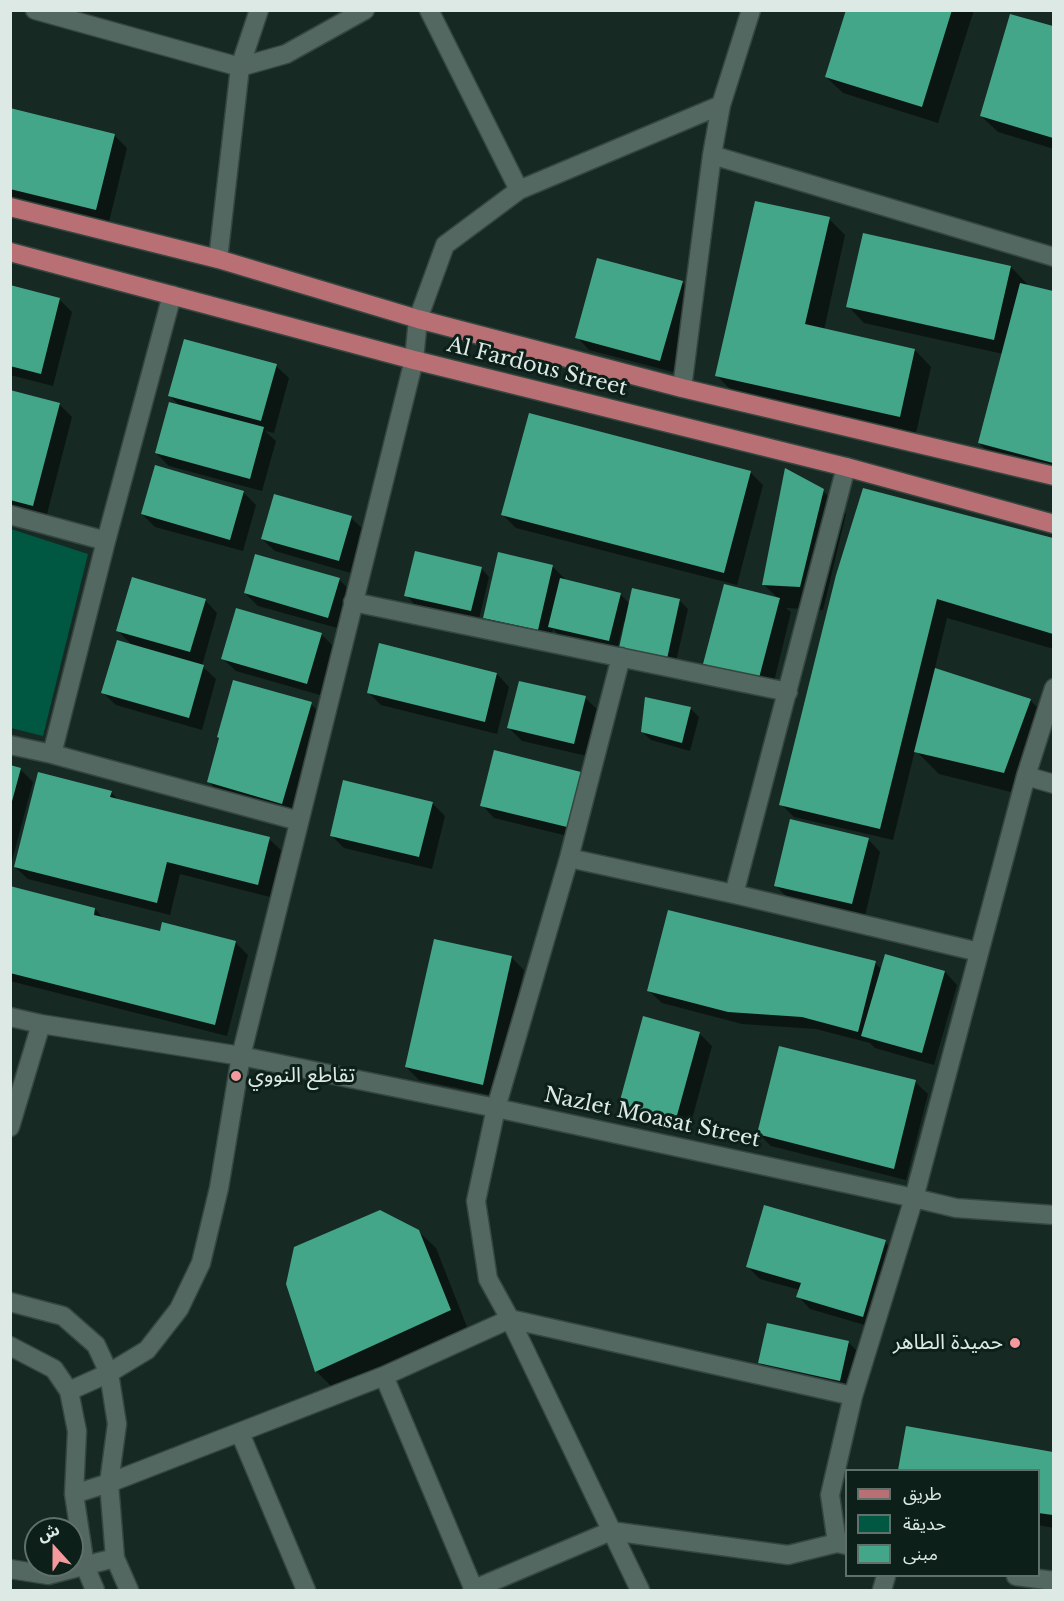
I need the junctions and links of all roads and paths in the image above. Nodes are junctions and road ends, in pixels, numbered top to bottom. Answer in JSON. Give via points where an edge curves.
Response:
{"nodes":[{"id":1,"x":35,"y":10,"type":"edge"},
{"id":2,"x":259,"y":10,"type":"edge"},
{"id":3,"x":365,"y":10,"type":"edge"},
{"id":4,"x":429,"y":10,"type":"edge"},
{"id":5,"x":751,"y":10,"type":"edge"},
{"id":6,"x":240,"y":67,"type":"junction"},
{"id":7,"x":721,"y":105,"type":"junction"},
{"id":8,"x":712,"y":155,"type":"junction"},
{"id":9,"x":519,"y":190,"type":"junction"},
{"id":10,"x":10,"y":207,"type":"edge"},
{"id":11,"x":10,"y":252,"type":"edge"},
{"id":12,"x":1053,"y":257,"type":"edge"},
{"id":13,"x":218,"y":259,"type":"junction"},
{"id":14,"x":172,"y":295,"type":"junction"},
{"id":15,"x":418,"y":319,"type":"junction"},
{"id":16,"x":414,"y":360,"type":"junction"},
{"id":17,"x":682,"y":388,"type":"junction"},
{"id":18,"x":846,"y":467,"type":"junction"},
{"id":19,"x":1053,"y":476,"type":"edge"},
{"id":20,"x":10,"y":515,"type":"edge"},
{"id":21,"x":1053,"y":524,"type":"edge"},
{"id":22,"x":106,"y":541,"type":"junction"},
{"id":23,"x":353,"y":602,"type":"junction"},
{"id":24,"x":621,"y":657,"type":"junction"},
{"id":25,"x":1053,"y":688,"type":"edge"},
{"id":26,"x":788,"y":692,"type":"junction"},
{"id":27,"x":10,"y":745,"type":"edge"},
{"id":28,"x":52,"y":754,"type":"junction"},
{"id":29,"x":1026,"y":776,"type":"junction"},
{"id":30,"x":1053,"y":784,"type":"edge"},
{"id":31,"x":299,"y":821,"type":"junction"},
{"id":32,"x":569,"y":858,"type":"junction"},
{"id":33,"x":734,"y":894,"type":"junction"},
{"id":34,"x":979,"y":952,"type":"junction"},
{"id":35,"x":10,"y":1017,"type":"edge"},
{"id":36,"x":41,"y":1024,"type":"junction"},
{"id":37,"x":241,"y":1056,"type":"junction"},
{"id":38,"x":496,"y":1108,"type":"junction"},
{"id":39,"x":10,"y":1127,"type":"edge"},
{"id":40,"x":914,"y":1198,"type":"junction"},
{"id":41,"x":1053,"y":1215,"type":"edge"},
{"id":42,"x":10,"y":1302,"type":"edge"},
{"id":43,"x":510,"y":1319,"type":"junction"},
{"id":44,"x":10,"y":1346,"type":"edge"},
{"id":45,"x":109,"y":1373,"type":"junction"},
{"id":46,"x":384,"y":1376,"type":"junction"},
{"id":47,"x":69,"y":1392,"type":"junction"},
{"id":48,"x":853,"y":1396,"type":"junction"},
{"id":49,"x":240,"y":1433,"type":"junction"},
{"id":50,"x":110,"y":1483,"type":"junction"},
{"id":51,"x":74,"y":1494,"type":"junction"},
{"id":52,"x":611,"y":1531,"type":"junction"},
{"id":53,"x":842,"y":1544,"type":"edge"},
{"id":54,"x":115,"y":1558,"type":"junction"},
{"id":55,"x":85,"y":1566,"type":"junction"},
{"id":56,"x":47,"y":1577,"type":"edge"},
{"id":57,"x":1028,"y":1577,"type":"edge"},
{"id":58,"x":1053,"y":1581,"type":"edge"},
{"id":59,"x":37,"y":1590,"type":"edge"},
{"id":60,"x":95,"y":1590,"type":"edge"},
{"id":61,"x":129,"y":1590,"type":"edge"},
{"id":62,"x":306,"y":1590,"type":"edge"},
{"id":63,"x":474,"y":1590,"type":"edge"},
{"id":64,"x":640,"y":1590,"type":"edge"}],
"edges":[{"from":1,"to":6,"type":"street"},
{"from":2,"to":6,"type":"street"},
{"from":3,"to":6,"type":"street","via":[[286,54]]},
{"from":4,"to":9,"type":"street"},
{"from":5,"to":7,"type":"street"},
{"from":6,"to":13,"type":"street"},
{"from":7,"to":8,"type":"street"},
{"from":7,"to":9,"type":"street"},
{"from":8,"to":12,"type":"street"},
{"from":8,"to":17,"type":"street"},
{"from":9,"to":15,"type":"street","via":[[445,245]]},
{"from":10,"to":13,"type":"main road","name":"Al Fardous Street"},
{"from":11,"to":14,"type":"main road","name":"Al Fardous Street"},
{"from":13,"to":15,"type":"main road","name":"Al Fardous Street"},
{"from":14,"to":16,"type":"main road","name":"Al Fardous Street"},
{"from":14,"to":22,"type":"street"},
{"from":15,"to":16,"type":"street"},
{"from":15,"to":17,"type":"main road","name":"Al Fardous Street"},
{"from":16,"to":18,"type":"main road","name":"Al Fardous Street"},
{"from":16,"to":23,"type":"street"},
{"from":17,"to":19,"type":"main road","name":"Al Fardous Street"},
{"from":18,"to":21,"type":"main road","name":"Al Fardous Street"},
{"from":18,"to":26,"type":"street"},
{"from":20,"to":22,"type":"street"},
{"from":22,"to":28,"type":"street"},
{"from":23,"to":24,"type":"street"},
{"from":23,"to":31,"type":"street"},
{"from":24,"to":26,"type":"street"},
{"from":24,"to":32,"type":"street"},
{"from":25,"to":29,"type":"street"},
{"from":26,"to":33,"type":"street"},
{"from":27,"to":28,"type":"street"},
{"from":28,"to":31,"type":"street"},
{"from":29,"to":30,"type":"street"},
{"from":29,"to":34,"type":"street"},
{"from":31,"to":37,"type":"street"},
{"from":32,"to":33,"type":"street"},
{"from":32,"to":38,"type":"street"},
{"from":33,"to":34,"type":"street"},
{"from":34,"to":40,"type":"street"},
{"from":35,"to":36,"type":"street","name":"Nazlet Moasat Street"},
{"from":36,"to":37,"type":"street","name":"Nazlet Moasat Street"},
{"from":36,"to":39,"type":"street"},
{"from":37,"to":38,"type":"street","name":"Nazlet Moasat Street"},
{"from":37,"to":45,"type":"street","via":[[219,1188],[201,1263],[179,1309],[147,1350]]},
{"from":38,"to":40,"type":"street","name":"Nazlet Moasat Street"},
{"from":38,"to":43,"type":"street","via":[[476,1201],[488,1279]]},
{"from":40,"to":41,"type":"street","name":"Nazlet Moasat Street","via":[[956,1208]]},
{"from":40,"to":48,"type":"street"},
{"from":42,"to":45,"type":"street","via":[[63,1316],[96,1346]]},
{"from":43,"to":46,"type":"street"},
{"from":43,"to":48,"type":"street"},
{"from":43,"to":52,"type":"street"},
{"from":44,"to":47,"type":"street","via":[[54,1369]]},
{"from":45,"to":47,"type":"street"},
{"from":45,"to":50,"type":"street","via":[[117,1424]]},
{"from":46,"to":49,"type":"street"},
{"from":46,"to":63,"type":"street"},
{"from":47,"to":51,"type":"street","via":[[76,1431]]},
{"from":48,"to":53,"type":"street","via":[[830,1495]]},
{"from":49,"to":50,"type":"street"},
{"from":49,"to":62,"type":"street"},
{"from":50,"to":51,"type":"street"},
{"from":50,"to":54,"type":"street"},
{"from":51,"to":55,"type":"street"},
{"from":52,"to":53,"type":"street","via":[[788,1555]]},
{"from":52,"to":63,"type":"street"},
{"from":52,"to":64,"type":"street"},
{"from":54,"to":55,"type":"street"},
{"from":54,"to":61,"type":"street"},
{"from":55,"to":60,"type":"street"},
{"from":56,"to":59,"type":"street"},
{"from":57,"to":58,"type":"street"}]}
